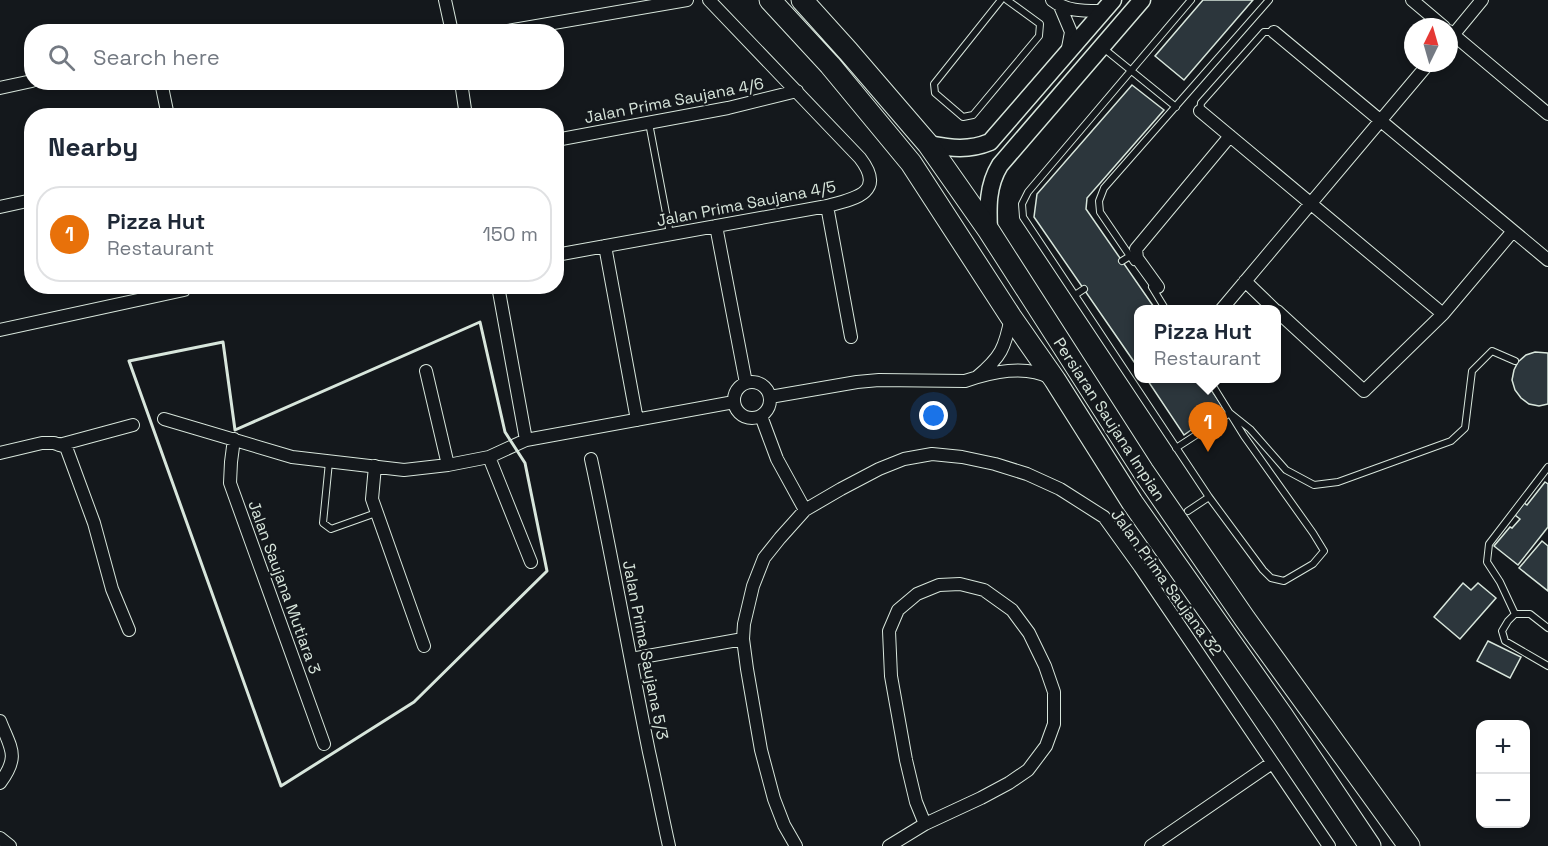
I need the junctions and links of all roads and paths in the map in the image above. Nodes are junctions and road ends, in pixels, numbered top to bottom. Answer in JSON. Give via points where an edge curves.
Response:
{"nodes":[{"id":1,"x":445,"y":0,"type":"edge"},
{"id":2,"x":687,"y":0,"type":"edge"},
{"id":3,"x":709,"y":0,"type":"edge"},
{"id":4,"x":770,"y":0,"type":"edge"},
{"id":5,"x":1001,"y":0,"type":"edge"},
{"id":6,"x":1142,"y":0,"type":"edge"},
{"id":7,"x":1191,"y":0,"type":"edge"},
{"id":8,"x":1269,"y":0,"type":"edge"},
{"id":9,"x":1412,"y":0,"type":"edge"},
{"id":10,"x":1482,"y":0,"type":"edge"},
{"id":11,"x":805,"y":1,"type":"edge"},
{"id":12,"x":1011,"y":1,"type":"edge"},
{"id":13,"x":1056,"y":3,"type":"edge"},
{"id":14,"x":1108,"y":5,"type":"edge"},
{"id":15,"x":1432,"y":18,"type":"edge"},
{"id":16,"x":450,"y":24,"type":"edge"},
{"id":17,"x":548,"y":24,"type":"edge"},
{"id":18,"x":1458,"y":24,"type":"edge"},
{"id":19,"x":1274,"y":32,"type":"joint"},
{"id":20,"x":1458,"y":40,"type":"edge"},
{"id":21,"x":1102,"y":47,"type":"junction"},
{"id":22,"x":1066,"y":54,"type":"junction"},
{"id":23,"x":1131,"y":70,"type":"junction"},
{"id":24,"x":1422,"y":72,"type":"edge"},
{"id":25,"x":24,"y":83,"type":"edge"},
{"id":26,"x":0,"y":88,"type":"edge"},
{"id":27,"x":163,"y":90,"type":"edge"},
{"id":28,"x":462,"y":90,"type":"edge"},
{"id":29,"x":797,"y":91,"type":"junction"},
{"id":30,"x":1176,"y":107,"type":"junction"},
{"id":31,"x":166,"y":108,"type":"edge"},
{"id":32,"x":465,"y":108,"type":"edge"},
{"id":33,"x":1200,"y":111,"type":"joint"},
{"id":34,"x":1548,"y":114,"type":"edge"},
{"id":35,"x":1381,"y":121,"type":"junction"},
{"id":36,"x":650,"y":123,"type":"junction"},
{"id":37,"x":1230,"y":136,"type":"junction"},
{"id":38,"x":564,"y":139,"type":"edge"},
{"id":39,"x":928,"y":144,"type":"junction"},
{"id":40,"x":24,"y":202,"type":"edge"},
{"id":41,"x":1311,"y":204,"type":"junction"},
{"id":42,"x":827,"y":206,"type":"junction"},
{"id":43,"x":0,"y":207,"type":"edge"},
{"id":44,"x":716,"y":226,"type":"junction"},
{"id":45,"x":989,"y":231,"type":"junction"},
{"id":46,"x":1513,"y":231,"type":"junction"},
{"id":47,"x":670,"y":234,"type":"junction"},
{"id":48,"x":605,"y":246,"type":"junction"},
{"id":49,"x":564,"y":254,"type":"edge"},
{"id":50,"x":1130,"y":256,"type":"junction"},
{"id":51,"x":1548,"y":260,"type":"edge"},
{"id":52,"x":1122,"y":261,"type":"dead end"},
{"id":53,"x":1245,"y":281,"type":"junction"},
{"id":54,"x":1158,"y":287,"type":"dead end"},
{"id":55,"x":1084,"y":289,"type":"dead end"},
{"id":56,"x":159,"y":294,"type":"edge"},
{"id":57,"x":499,"y":294,"type":"edge"},
{"id":58,"x":1075,"y":295,"type":"junction"},
{"id":59,"x":1163,"y":305,"type":"edge"},
{"id":60,"x":1224,"y":305,"type":"edge"},
{"id":61,"x":1271,"y":305,"type":"edge"},
{"id":62,"x":1443,"y":314,"type":"junction"},
{"id":63,"x":1281,"y":315,"type":"edge"},
{"id":64,"x":1011,"y":317,"type":"junction"},
{"id":65,"x":0,"y":330,"type":"edge"},
{"id":66,"x":851,"y":337,"type":"dead end"},
{"id":67,"x":1515,"y":361,"type":"dead end"},
{"id":68,"x":426,"y":371,"type":"dead end"},
{"id":69,"x":976,"y":378,"type":"junction"},
{"id":70,"x":1054,"y":380,"type":"junction"},
{"id":71,"x":746,"y":383,"type":"junction"},
{"id":72,"x":1211,"y":383,"type":"edge"},
{"id":73,"x":770,"y":397,"type":"junction"},
{"id":74,"x":734,"y":402,"type":"junction"},
{"id":75,"x":1230,"y":413,"type":"junction"},
{"id":76,"x":761,"y":416,"type":"junction"},
{"id":77,"x":164,"y":419,"type":"dead end"},
{"id":78,"x":637,"y":420,"type":"junction"},
{"id":79,"x":133,"y":424,"type":"dead end"},
{"id":80,"x":234,"y":440,"type":"junction"},
{"id":81,"x":526,"y":440,"type":"junction"},
{"id":82,"x":59,"y":445,"type":"junction"},
{"id":83,"x":1176,"y":448,"type":"junction"},
{"id":84,"x":1129,"y":449,"type":"junction"},
{"id":85,"x":0,"y":453,"type":"edge"},
{"id":86,"x":489,"y":457,"type":"junction"},
{"id":87,"x":591,"y":459,"type":"dead end"},
{"id":88,"x":329,"y":461,"type":"junction"},
{"id":89,"x":448,"y":465,"type":"junction"},
{"id":90,"x":375,"y":466,"type":"junction"},
{"id":91,"x":1548,"y":467,"type":"edge"},
{"id":92,"x":1209,"y":497,"type":"junction"},
{"id":93,"x":806,"y":510,"type":"junction"},
{"id":94,"x":1188,"y":511,"type":"junction"},
{"id":95,"x":376,"y":513,"type":"junction"},
{"id":96,"x":531,"y":562,"type":"dead end"},
{"id":97,"x":1235,"y":603,"type":"junction"},
{"id":98,"x":1515,"y":614,"type":"junction"},
{"id":99,"x":1548,"y":628,"type":"edge"},
{"id":100,"x":129,"y":630,"type":"dead end"},
{"id":101,"x":743,"y":639,"type":"junction"},
{"id":102,"x":424,"y":646,"type":"dead end"},
{"id":103,"x":631,"y":659,"type":"junction"},
{"id":104,"x":1548,"y":666,"type":"edge"},
{"id":105,"x":0,"y":721,"type":"edge"},
{"id":106,"x":324,"y":744,"type":"dead end"},
{"id":107,"x":1272,"y":763,"type":"junction"},
{"id":108,"x":0,"y":783,"type":"edge"},
{"id":109,"x":925,"y":824,"type":"junction"},
{"id":110,"x":0,"y":838,"type":"edge"},
{"id":111,"x":10,"y":846,"type":"edge"},
{"id":112,"x":669,"y":846,"type":"edge"},
{"id":113,"x":796,"y":846,"type":"edge"},
{"id":114,"x":889,"y":846,"type":"edge"},
{"id":115,"x":1151,"y":846,"type":"edge"},
{"id":116,"x":1329,"y":846,"type":"edge"},
{"id":117,"x":1370,"y":846,"type":"edge"},
{"id":118,"x":1409,"y":846,"type":"edge"}],
"edges":[{"from":1,"to":16,"type":"street"},
{"from":2,"to":17,"type":"street"},
{"from":3,"to":29,"type":"street","name":"Jalan Prima Saujana 4/5"},
{"from":4,"to":64,"type":"highway","name":"Persiaran Saujana Impian","via":[[911,163]]},
{"from":5,"to":12,"type":"lane","via":[[934,84],[935,93],[963,117],[973,115],[1039,36],[1040,24]]},
{"from":6,"to":21,"type":"street"},
{"from":7,"to":23,"type":"lane"},
{"from":8,"to":30,"type":"lane"},
{"from":9,"to":15,"type":"street"},
{"from":10,"to":18,"type":"street"},
{"from":11,"to":39,"type":"highway","name":"Persiaran Saujana Impian"},
{"from":13,"to":14,"type":"street","via":[[1074,10]]},
{"from":13,"to":22,"type":"street","via":[[1071,32]]},
{"from":14,"to":22,"type":"street"},
{"from":19,"to":33,"type":"lane","via":[[1263,33],[1201,103]]},
{"from":19,"to":35,"type":"street"},
{"from":20,"to":34,"type":"street"},
{"from":21,"to":23,"type":"lane"},
{"from":21,"to":45,"type":"street","via":[[999,165],[989,189]]},
{"from":22,"to":39,"type":"street","via":[[990,142],[964,148]]},
{"from":23,"to":30,"type":"lane"},
{"from":23,"to":58,"type":"lane","via":[[1022,204],[1023,217]]},
{"from":24,"to":35,"type":"street"},
{"from":25,"to":26,"type":"street"},
{"from":27,"to":31,"type":"street"},
{"from":28,"to":32,"type":"street"},
{"from":29,"to":36,"type":"street","name":"Jalan Prima Saujana 4/6"},
{"from":29,"to":42,"type":"street","name":"Jalan Prima Saujana 4/5","via":[[860,158],[869,173],[863,194]]},
{"from":30,"to":50,"type":"lane","via":[[1104,188],[1099,201],[1100,212]]},
{"from":33,"to":37,"type":"street"},
{"from":35,"to":41,"type":"street"},
{"from":35,"to":46,"type":"street"},
{"from":36,"to":38,"type":"street","name":"Jalan Prima Saujana 4/6"},
{"from":36,"to":47,"type":"lane"},
{"from":37,"to":41,"type":"street"},
{"from":37,"to":54,"type":"street","via":[[1136,249],[1137,258]]},
{"from":39,"to":45,"type":"highway","name":"Persiaran Saujana Impian"},
{"from":40,"to":43,"type":"street"},
{"from":41,"to":53,"type":"street"},
{"from":41,"to":62,"type":"street"},
{"from":42,"to":44,"type":"street","name":"Jalan Prima Saujana 4/5"},
{"from":42,"to":66,"type":"street"},
{"from":44,"to":47,"type":"street","name":"Jalan Prima Saujana 4/5"},
{"from":44,"to":71,"type":"street"},
{"from":45,"to":84,"type":"highway","name":"Persiaran Saujana Impian"},
{"from":46,"to":51,"type":"street"},
{"from":46,"to":62,"type":"street"},
{"from":47,"to":48,"type":"street","name":"Jalan Prima Saujana 4/5"},
{"from":48,"to":49,"type":"street","name":"Jalan Prima Saujana 4/5"},
{"from":48,"to":78,"type":"street"},
{"from":50,"to":52,"type":"lane"},
{"from":50,"to":59,"type":"lane"},
{"from":53,"to":60,"type":"street"},
{"from":53,"to":61,"type":"street"},
{"from":55,"to":58,"type":"lane"},
{"from":56,"to":65,"type":"street"},
{"from":57,"to":81,"type":"street"},
{"from":58,"to":83,"type":"lane"},
{"from":62,"to":63,"type":"street","via":[[1364,391]]},
{"from":64,"to":69,"type":"street","via":[[1005,345]]},
{"from":64,"to":70,"type":"highway","name":"Persiaran Saujana Impian"},
{"from":67,"to":75,"type":"lane","via":[[1492,351],[1472,371],[1465,428],[1451,441],[1338,482],[1314,485],[1286,470],[1250,429]]},
{"from":68,"to":89,"type":"street"},
{"from":69,"to":70,"type":"street","via":[[1028,370]]},
{"from":69,"to":73,"type":"street","via":[[857,382]]},
{"from":70,"to":117,"type":"highway","name":"Persiaran Saujana Impian","via":[[1132,502]]},
{"from":71,"to":73,"type":"street","via":[[760,384]]},
{"from":71,"to":74,"type":"street","via":[[736,392]]},
{"from":72,"to":75,"type":"lane"},
{"from":73,"to":76,"type":"street","via":[[768,410]]},
{"from":74,"to":76,"type":"street","via":[[744,416]]},
{"from":74,"to":78,"type":"street"},
{"from":75,"to":83,"type":"lane"},
{"from":75,"to":92,"type":"lane","via":[[1324,551],[1313,564],[1284,581],[1271,578]]},
{"from":76,"to":93,"type":"street","via":[[777,459]]},
{"from":77,"to":80,"type":"street"},
{"from":78,"to":81,"type":"street"},
{"from":79,"to":82,"type":"street"},
{"from":80,"to":88,"type":"street","via":[[292,456]]},
{"from":80,"to":106,"type":"street","name":"Jalan Saujana Mutiara 3","via":[[230,483]]},
{"from":81,"to":86,"type":"street"},
{"from":82,"to":85,"type":"street","via":[[42,443]]},
{"from":82,"to":100,"type":"street","via":[[66,447],[73,464],[112,589]]},
{"from":83,"to":92,"type":"lane"},
{"from":84,"to":94,"type":"highway","via":[[1154,465]]},
{"from":84,"to":97,"type":"highway","name":"Persiaran Saujana Impian"},
{"from":86,"to":89,"type":"street"},
{"from":86,"to":96,"type":"street"},
{"from":87,"to":103,"type":"street","name":"Jalan Prima Saujana 5/3"},
{"from":88,"to":90,"type":"street"},
{"from":88,"to":95,"type":"lane","via":[[323,523],[331,529]]},
{"from":89,"to":90,"type":"street","via":[[404,470]]},
{"from":90,"to":95,"type":"street","via":[[372,499]]},
{"from":91,"to":98,"type":"lane","via":[[1489,544],[1487,562]]},
{"from":92,"to":94,"type":"lane"},
{"from":93,"to":101,"type":"street","name":"Jalan Prima Saujana 32","via":[[764,558],[753,586]]},
{"from":93,"to":107,"type":"street","name":"Jalan Prima Saujana 32","via":[[879,469],[932,454],[995,464],[1060,489],[1104,518]]},
{"from":94,"to":97,"type":"highway","via":[[1220,559]]},
{"from":95,"to":102,"type":"street"},
{"from":97,"to":118,"type":"highway","name":"Persiaran Saujana Impian"},
{"from":98,"to":99,"type":"lane","via":[[1530,615]]},
{"from":98,"to":104,"type":"lane","via":[[1502,631],[1505,641]]},
{"from":101,"to":103,"type":"street"},
{"from":101,"to":113,"type":"street","name":"Jalan Prima Saujana 32","via":[[761,750],[774,799]]},
{"from":103,"to":112,"type":"street","name":"Jalan Prima Saujana 5/3"},
{"from":105,"to":108,"type":"street","via":[[13,754]]},
{"from":107,"to":115,"type":"street"},
{"from":107,"to":116,"type":"street","name":"Jalan Prima Saujana 32"},
{"from":109,"to":109,"type":"street","via":[[1028,770],[1047,747],[1054,724],[1054,692],[1029,633],[1012,610],[984,590],[960,584],[939,585],[917,594],[898,610],[889,631],[891,676],[906,760]]},
{"from":109,"to":114,"type":"street"},
{"from":110,"to":111,"type":"street"}]}
